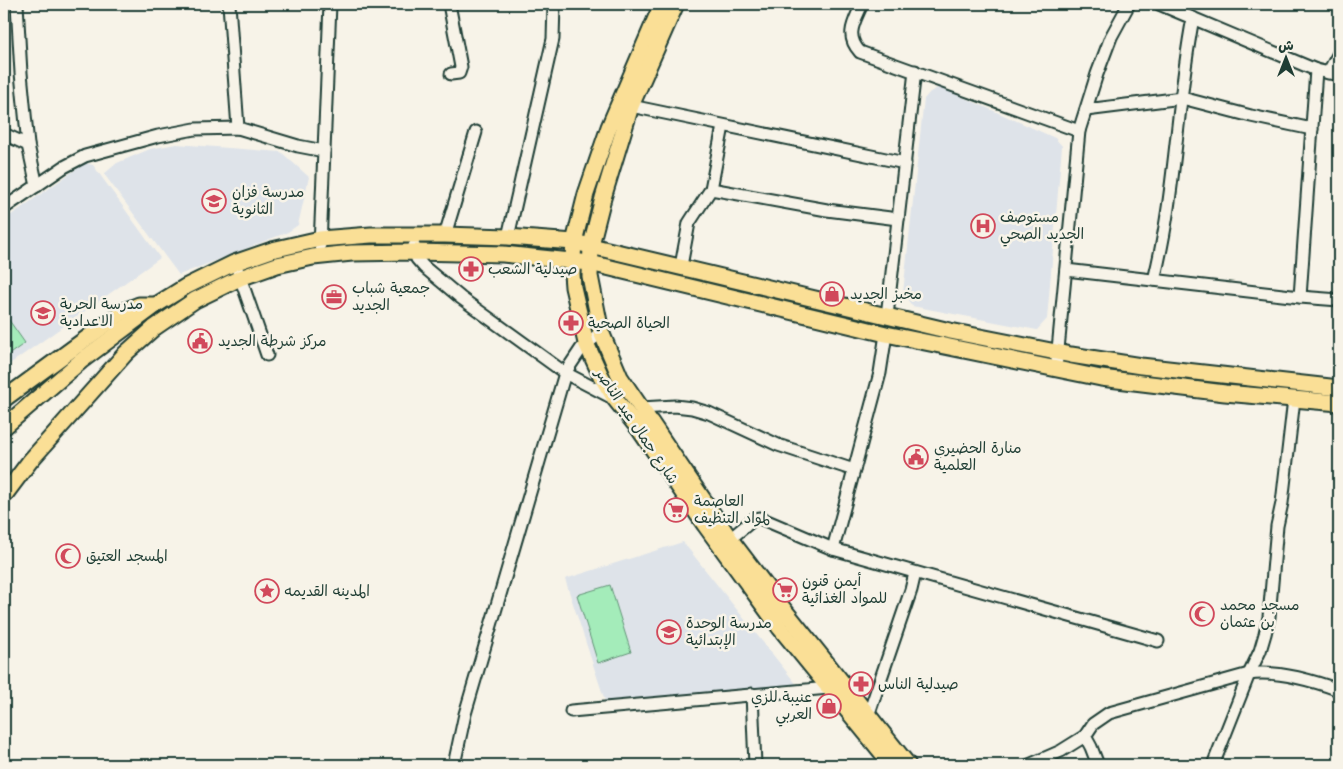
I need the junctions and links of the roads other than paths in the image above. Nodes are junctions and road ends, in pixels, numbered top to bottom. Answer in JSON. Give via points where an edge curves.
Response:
{"nodes":[{"id":1,"x":17,"y":4,"type":"edge"},
{"id":2,"x":228,"y":4,"type":"edge"},
{"id":3,"x":330,"y":4,"type":"edge"},
{"id":4,"x":449,"y":4,"type":"edge"},
{"id":5,"x":554,"y":4,"type":"edge"},
{"id":6,"x":676,"y":4,"type":"edge"},
{"id":7,"x":862,"y":4,"type":"edge"},
{"id":8,"x":1129,"y":4,"type":"edge"},
{"id":9,"x":1159,"y":4,"type":"edge"},
{"id":10,"x":658,"y":7,"type":"edge"},
{"id":11,"x":1193,"y":18,"type":"junction"},
{"id":12,"x":665,"y":28,"type":"junction"},
{"id":13,"x":1339,"y":53,"type":"edge"},
{"id":14,"x":1316,"y":70,"type":"junction"},
{"id":15,"x":915,"y":71,"type":"junction"},
{"id":16,"x":451,"y":74,"type":"dead end"},
{"id":17,"x":1334,"y":74,"type":"edge"},
{"id":18,"x":1182,"y":98,"type":"junction"},
{"id":19,"x":631,"y":106,"type":"junction"},
{"id":20,"x":1086,"y":110,"type":"junction"},
{"id":21,"x":723,"y":126,"type":"junction"},
{"id":22,"x":238,"y":128,"type":"junction"},
{"id":23,"x":1312,"y":129,"type":"junction"},
{"id":24,"x":1079,"y":131,"type":"junction"},
{"id":25,"x":476,"y":132,"type":"dead end"},
{"id":26,"x":4,"y":134,"type":"edge"},
{"id":27,"x":28,"y":145,"type":"junction"},
{"id":28,"x":324,"y":151,"type":"junction"},
{"id":29,"x":905,"y":163,"type":"junction"},
{"id":30,"x":37,"y":186,"type":"junction"},
{"id":31,"x":711,"y":188,"type":"junction"},
{"id":32,"x":4,"y":208,"type":"edge"},
{"id":33,"x":898,"y":219,"type":"junction"},
{"id":34,"x":413,"y":235,"type":"junction"},
{"id":35,"x":445,"y":235,"type":"junction"},
{"id":36,"x":508,"y":237,"type":"junction"},
{"id":37,"x":320,"y":239,"type":"junction"},
{"id":38,"x":574,"y":242,"type":"junction"},
{"id":39,"x":591,"y":245,"type":"junction"},
{"id":40,"x":414,"y":252,"type":"junction"},
{"id":41,"x":320,"y":257,"type":"junction"},
{"id":42,"x":572,"y":260,"type":"junction"},
{"id":43,"x":234,"y":262,"type":"junction"},
{"id":44,"x":590,"y":262,"type":"junction"},
{"id":45,"x":681,"y":266,"type":"junction"},
{"id":46,"x":1066,"y":270,"type":"junction"},
{"id":47,"x":240,"y":278,"type":"junction"},
{"id":48,"x":1154,"y":280,"type":"junction"},
{"id":49,"x":1300,"y":297,"type":"junction"},
{"id":50,"x":1339,"y":300,"type":"edge"},
{"id":51,"x":156,"y":305,"type":"junction"},
{"id":52,"x":887,"y":316,"type":"junction"},
{"id":53,"x":601,"y":332,"type":"junction"},
{"id":54,"x":886,"y":334,"type":"junction"},
{"id":55,"x":586,"y":343,"type":"junction"},
{"id":56,"x":1058,"y":352,"type":"junction"},
{"id":57,"x":267,"y":355,"type":"dead end"},
{"id":58,"x":1056,"y":370,"type":"junction"},
{"id":59,"x":565,"y":372,"type":"junction"},
{"id":60,"x":1339,"y":388,"type":"edge"},
{"id":61,"x":4,"y":399,"type":"edge"},
{"id":62,"x":615,"y":399,"type":"junction"},
{"id":63,"x":1294,"y":399,"type":"junction"},
{"id":64,"x":1339,"y":402,"type":"edge"},
{"id":65,"x":641,"y":408,"type":"junction"},
{"id":66,"x":4,"y":427,"type":"edge"},
{"id":67,"x":854,"y":470,"type":"junction"},
{"id":68,"x":4,"y":491,"type":"edge"},
{"id":69,"x":730,"y":538,"type":"junction"},
{"id":70,"x":833,"y":549,"type":"junction"},
{"id":71,"x":914,"y":574,"type":"junction"},
{"id":72,"x":1158,"y":641,"type":"dead end"},
{"id":73,"x":1249,"y":674,"type":"junction"},
{"id":74,"x":828,"y":688,"type":"junction"},
{"id":75,"x":1339,"y":690,"type":"edge"},
{"id":76,"x":752,"y":694,"type":"junction"},
{"id":77,"x":571,"y":711,"type":"dead end"},
{"id":78,"x":868,"y":716,"type":"junction"},
{"id":79,"x":1085,"y":736,"type":"junction"},
{"id":80,"x":454,"y":765,"type":"edge"},
{"id":81,"x":755,"y":765,"type":"edge"},
{"id":82,"x":892,"y":765,"type":"edge"},
{"id":83,"x":908,"y":765,"type":"edge"},
{"id":84,"x":1029,"y":765,"type":"edge"},
{"id":85,"x":1098,"y":765,"type":"edge"},
{"id":86,"x":1213,"y":765,"type":"edge"}],
"edges":[{"from":1,"to":27,"type":"street"},
{"from":2,"to":22,"type":"street"},
{"from":3,"to":28,"type":"street"},
{"from":4,"to":16,"type":"street","via":[[462,67],[458,73]]},
{"from":5,"to":36,"type":"street","via":[[553,38]]},
{"from":6,"to":12,"type":"main road","name":"شارع جمال عبد الناصر"},
{"from":7,"to":15,"type":"street","via":[[852,29],[855,46],[860,52]]},
{"from":8,"to":20,"type":"street","via":[[1111,37]]},
{"from":9,"to":11,"type":"street"},
{"from":10,"to":12,"type":"street"},
{"from":10,"to":38,"type":"main road","name":"شارع جمال عبد الناصر","via":[[609,127]]},
{"from":11,"to":14,"type":"street"},
{"from":11,"to":18,"type":"street"},
{"from":12,"to":19,"type":"main road","name":"شارع جمال عبد الناصر"},
{"from":13,"to":17,"type":"street"},
{"from":14,"to":17,"type":"street"},
{"from":14,"to":23,"type":"street"},
{"from":15,"to":24,"type":"street"},
{"from":15,"to":29,"type":"street"},
{"from":18,"to":20,"type":"street"},
{"from":18,"to":23,"type":"street"},
{"from":18,"to":48,"type":"street","via":[[1166,229]]},
{"from":19,"to":21,"type":"street"},
{"from":19,"to":39,"type":"main road","name":"شارع جمال عبد الناصر"},
{"from":20,"to":24,"type":"street"},
{"from":21,"to":29,"type":"street"},
{"from":21,"to":31,"type":"street"},
{"from":22,"to":28,"type":"street"},
{"from":22,"to":30,"type":"street","via":[[195,129],[101,150],[74,161]]},
{"from":23,"to":49,"type":"street"},
{"from":24,"to":46,"type":"street"},
{"from":25,"to":35,"type":"street"},
{"from":26,"to":27,"type":"street"},
{"from":27,"to":30,"type":"street"},
{"from":28,"to":37,"type":"street"},
{"from":29,"to":33,"type":"street"},
{"from":30,"to":32,"type":"street"},
{"from":31,"to":33,"type":"street","via":[[827,210]]},
{"from":31,"to":45,"type":"street","via":[[689,223]]},
{"from":33,"to":52,"type":"street"},
{"from":34,"to":35,"type":"main road"},
{"from":34,"to":37,"type":"main road"},
{"from":34,"to":40,"type":"street"},
{"from":35,"to":36,"type":"main road"},
{"from":36,"to":38,"type":"main road"},
{"from":37,"to":41,"type":"street"},
{"from":37,"to":43,"type":"main road"},
{"from":38,"to":39,"type":"main road"},
{"from":38,"to":42,"type":"main road","name":"شارع جمال عبد الناصر"},
{"from":39,"to":44,"type":"main road","name":"شارع جمال عبد الناصر"},
{"from":39,"to":45,"type":"main road"},
{"from":40,"to":41,"type":"main road"},
{"from":40,"to":42,"type":"main road","via":[[503,254]]},
{"from":40,"to":59,"type":"street","via":[[424,267],[461,298]]},
{"from":41,"to":47,"type":"main road","via":[[277,265]]},
{"from":42,"to":44,"type":"main road"},
{"from":42,"to":55,"type":"main road","name":"شارع جمال عبد الناصر","via":[[573,287]]},
{"from":43,"to":47,"type":"street"},
{"from":43,"to":51,"type":"main road"},
{"from":44,"to":53,"type":"main road","name":"شارع جمال عبد الناصر","via":[[592,291]]},
{"from":44,"to":54,"type":"main road"},
{"from":45,"to":52,"type":"main road"},
{"from":46,"to":48,"type":"street"},
{"from":46,"to":56,"type":"street"},
{"from":47,"to":57,"type":"street"},
{"from":47,"to":68,"type":"main road","via":[[195,300],[154,328],[126,353]]},
{"from":48,"to":49,"type":"street"},
{"from":49,"to":50,"type":"street"},
{"from":51,"to":61,"type":"main road","via":[[139,305],[124,311]]},
{"from":51,"to":66,"type":"main road","via":[[81,361]]},
{"from":52,"to":56,"type":"main road"},
{"from":53,"to":55,"type":"street"},
{"from":53,"to":65,"type":"main road","name":"شارع جمال عبد الناصر","via":[[620,377]]},
{"from":54,"to":58,"type":"main road"},
{"from":54,"to":67,"type":"street","via":[[880,373]]},
{"from":55,"to":59,"type":"street"},
{"from":55,"to":62,"type":"main road","name":"شارع جمال عبد الناصر"},
{"from":56,"to":58,"type":"street"},
{"from":56,"to":60,"type":"main road","via":[[1141,366]]},
{"from":58,"to":63,"type":"main road","via":[[1137,383]]},
{"from":59,"to":62,"type":"street"},
{"from":59,"to":80,"type":"street","via":[[465,714]]},
{"from":62,"to":74,"type":"main road","name":"شارع جمال عبد الناصر","via":[[780,628]]},
{"from":63,"to":64,"type":"main road"},
{"from":63,"to":73,"type":"street","via":[[1269,617]]},
{"from":65,"to":67,"type":"street","via":[[692,408],[778,445]]},
{"from":65,"to":69,"type":"main road","name":"شارع جمال عبد الناصر"},
{"from":67,"to":70,"type":"street"},
{"from":69,"to":70,"type":"street","via":[[756,517]]},
{"from":69,"to":78,"type":"main road","name":"شارع جمال عبد الناصر"},
{"from":70,"to":71,"type":"street"},
{"from":71,"to":72,"type":"street"},
{"from":71,"to":78,"type":"street"},
{"from":73,"to":75,"type":"street","via":[[1262,672]]},
{"from":73,"to":79,"type":"street","via":[[1109,713],[1093,724]]},
{"from":73,"to":86,"type":"street"},
{"from":74,"to":76,"type":"street"},
{"from":74,"to":82,"type":"main road","name":"شارع جمال عبد الناصر"},
{"from":76,"to":77,"type":"street"},
{"from":76,"to":81,"type":"street"},
{"from":78,"to":83,"type":"main road","name":"شارع جمال عبد الناصر"},
{"from":79,"to":84,"type":"street"},
{"from":79,"to":85,"type":"street"}]}
